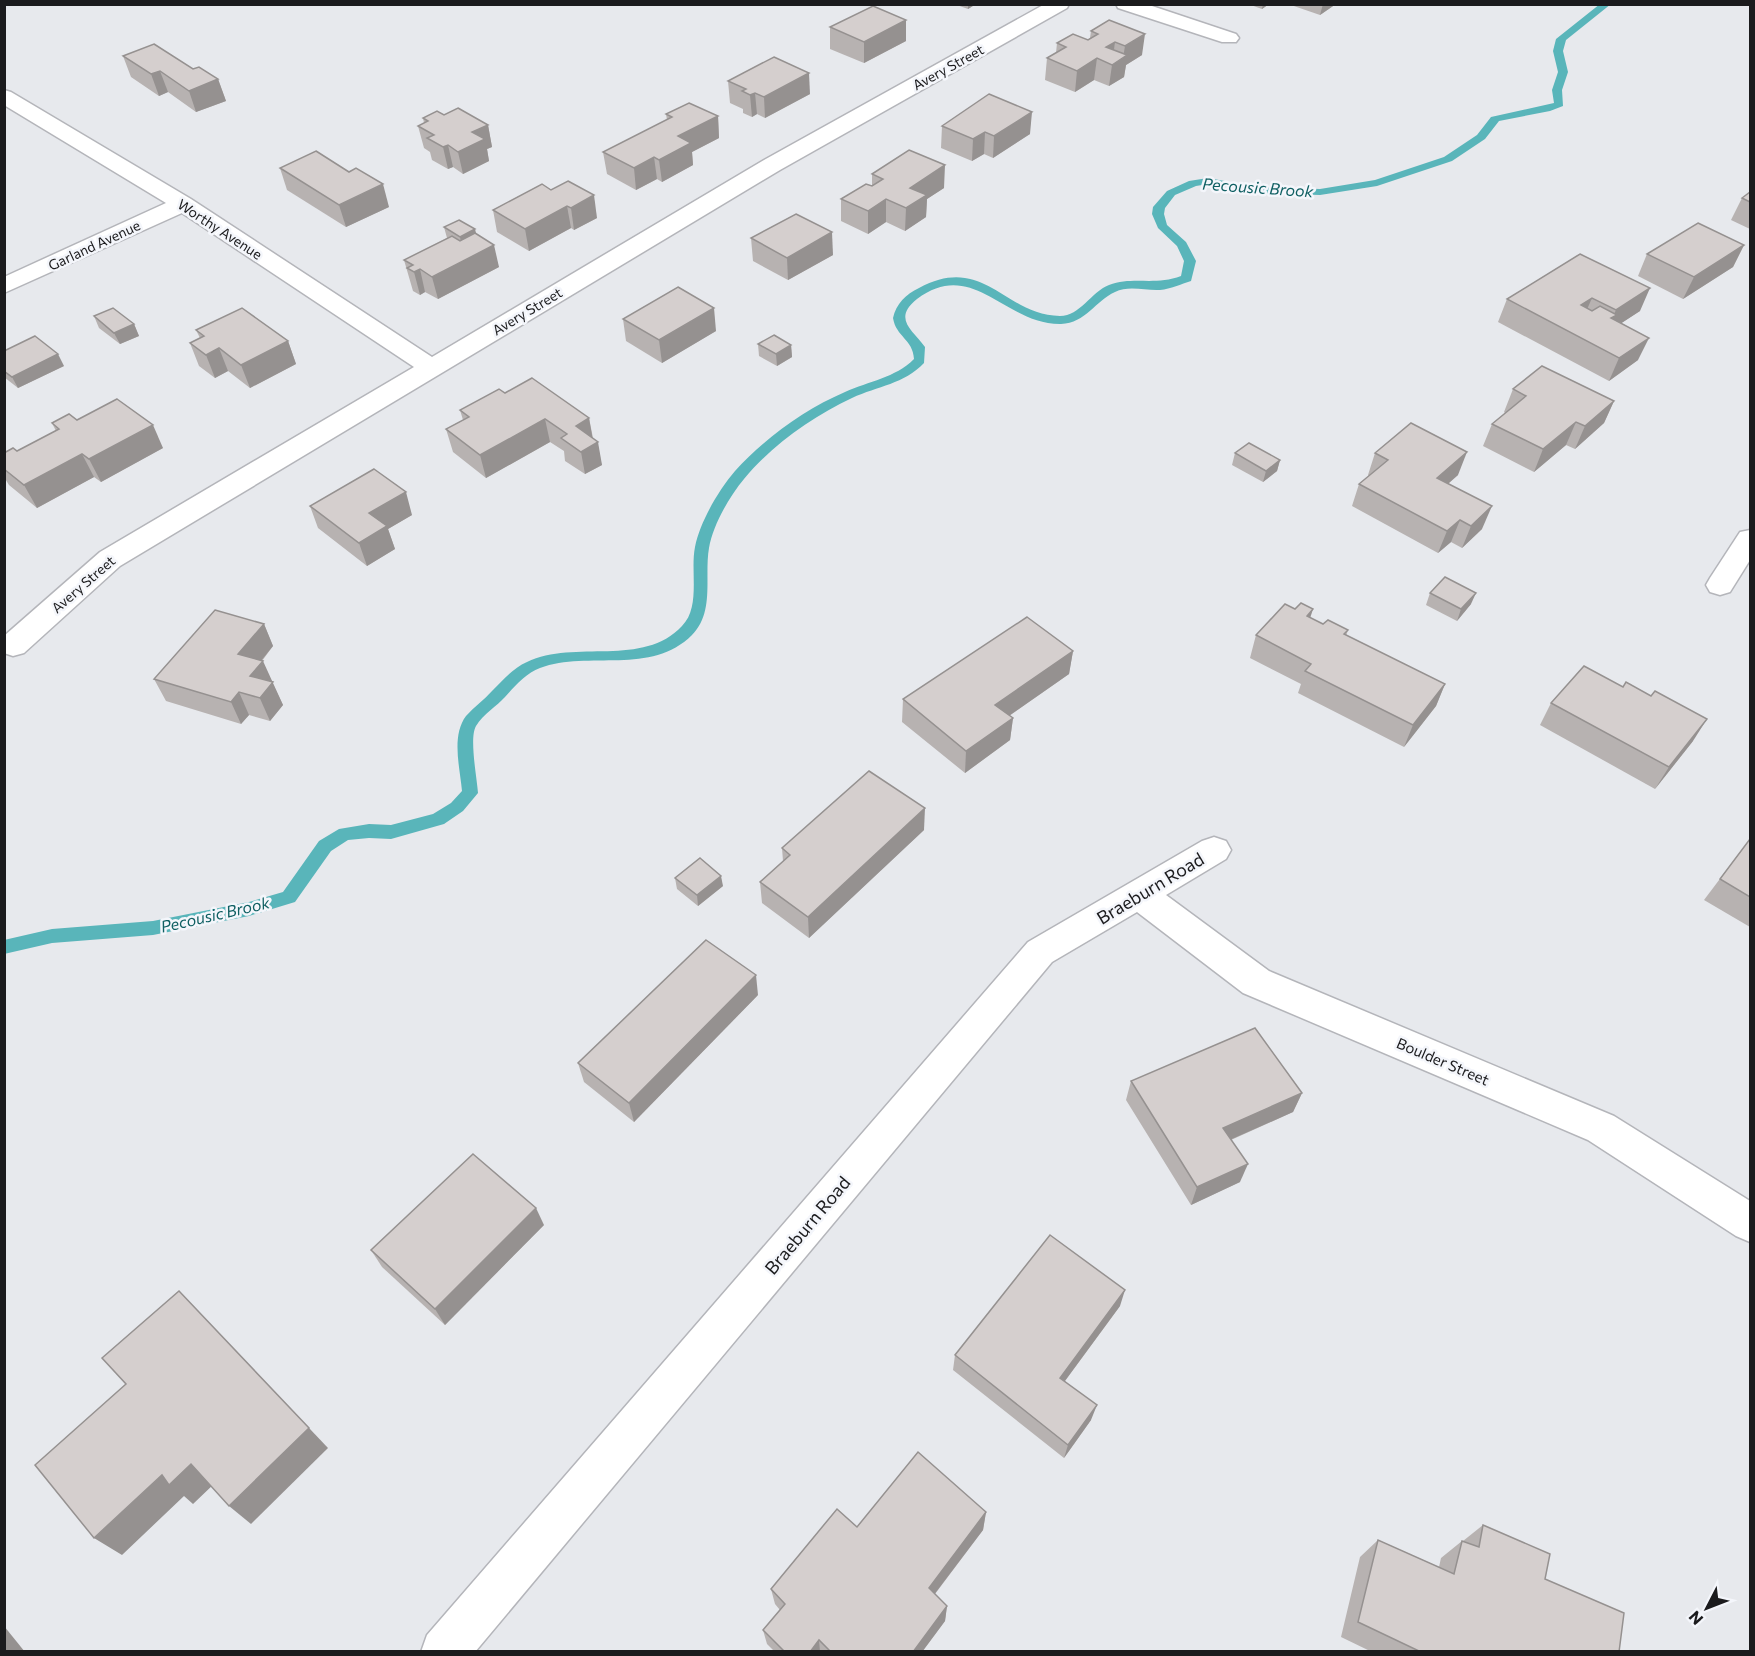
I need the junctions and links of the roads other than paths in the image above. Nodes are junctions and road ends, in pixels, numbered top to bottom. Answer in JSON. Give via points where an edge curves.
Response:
{"nodes":[{"id":1,"x":1060,"y":4,"type":"edge"},
{"id":2,"x":1125,"y":4,"type":"edge"},
{"id":3,"x":1230,"y":38,"type":"dead end"},
{"id":4,"x":4,"y":96,"type":"edge"},
{"id":5,"x":183,"y":204,"type":"junction"},
{"id":6,"x":4,"y":286,"type":"edge"},
{"id":7,"x":432,"y":368,"type":"junction"},
{"id":8,"x":1750,"y":539,"type":"edge"},
{"id":9,"x":1720,"y":585,"type":"dead end"},
{"id":10,"x":13,"y":645,"type":"dead end"},
{"id":11,"x":1214,"y":850,"type":"dead end"},
{"id":12,"x":1139,"y":894,"type":"junction"},
{"id":13,"x":1750,"y":1223,"type":"edge"},
{"id":14,"x":444,"y":1652,"type":"edge"}],
"edges":[{"from":1,"to":7,"type":"street","name":"Avery Street","via":[[772,165]]},
{"from":2,"to":3,"type":"street"},
{"from":4,"to":5,"type":"street","name":"Worthy Avenue"},
{"from":5,"to":6,"type":"street","name":"Garland Avenue"},
{"from":5,"to":7,"type":"street","name":"Worthy Avenue"},
{"from":7,"to":10,"type":"street","name":"Avery Street","via":[[110,559]]},
{"from":8,"to":9,"type":"street"},
{"from":11,"to":12,"type":"street","name":"Braeburn Road"},
{"from":12,"to":13,"type":"street","name":"Boulder Street","via":[[1256,982],[1601,1128]]},
{"from":12,"to":14,"type":"street","name":"Braeburn Road","via":[[1040,952]]}]}
